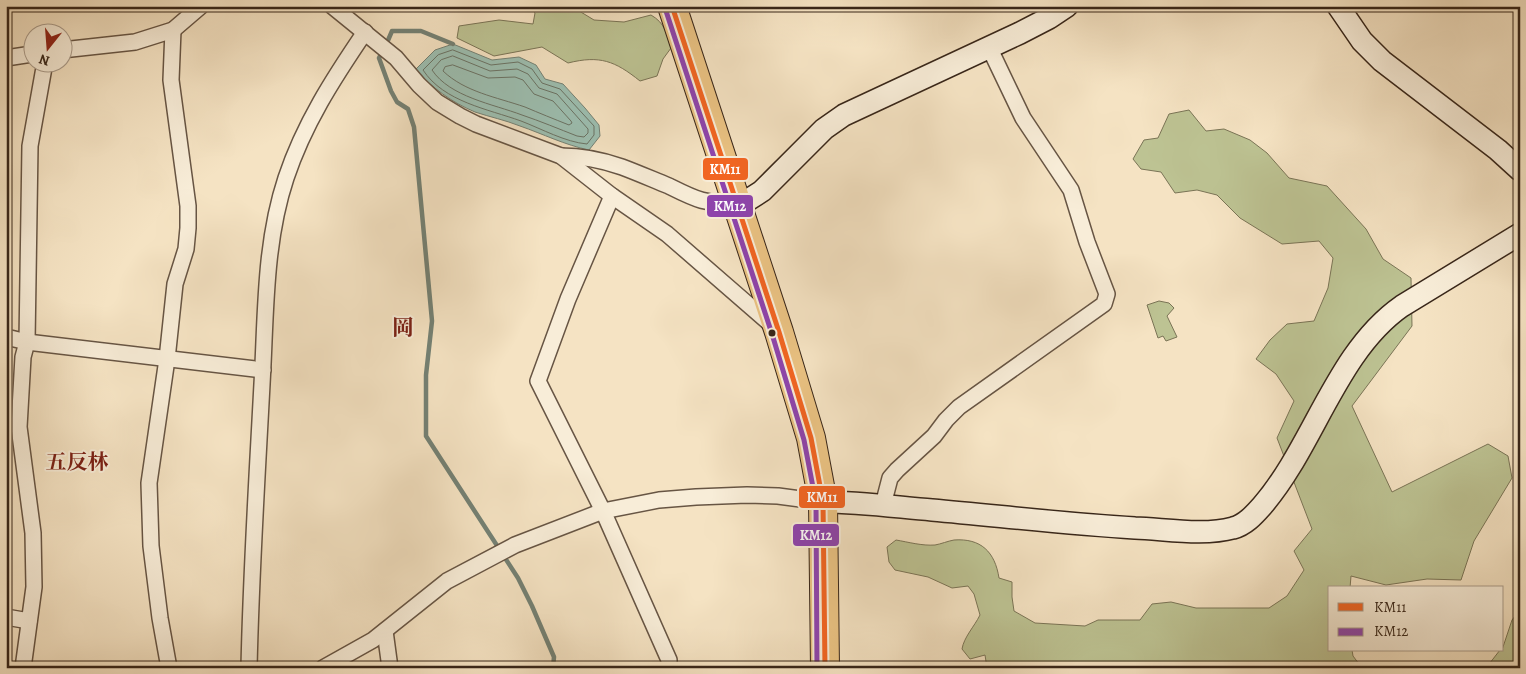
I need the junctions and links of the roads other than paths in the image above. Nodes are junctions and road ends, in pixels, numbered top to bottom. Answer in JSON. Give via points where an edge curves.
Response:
{"nodes":[{"id":1,"x":201,"y":6,"type":"edge"},
{"id":2,"x":332,"y":6,"type":"edge"},
{"id":3,"x":672,"y":6,"type":"edge"},
{"id":4,"x":1066,"y":6,"type":"edge"},
{"id":5,"x":1338,"y":6,"type":"edge"},
{"id":6,"x":173,"y":30,"type":"junction"},
{"id":7,"x":365,"y":32,"type":"junction"},
{"id":8,"x":989,"y":47,"type":"junction"},
{"id":9,"x":72,"y":49,"type":"edge"},
{"id":10,"x":22,"y":56,"type":"edge"},
{"id":11,"x":6,"y":58,"type":"edge"},
{"id":12,"x":43,"y":72,"type":"edge"},
{"id":13,"x":562,"y":156,"type":"junction"},
{"id":14,"x":1520,"y":170,"type":"edge"},
{"id":15,"x":612,"y":196,"type":"junction"},
{"id":16,"x":735,"y":202,"type":"junction"},
{"id":17,"x":1520,"y":234,"type":"edge"},
{"id":18,"x":779,"y":332,"type":"junction"},
{"id":19,"x":6,"y":337,"type":"edge"},
{"id":20,"x":27,"y":342,"type":"junction"},
{"id":21,"x":167,"y":360,"type":"junction"},
{"id":22,"x":263,"y":370,"type":"junction"},
{"id":23,"x":823,"y":502,"type":"junction"},
{"id":24,"x":883,"y":505,"type":"junction"},
{"id":25,"x":604,"y":511,"type":"junction"},
{"id":26,"x":6,"y":618,"type":"edge"},
{"id":27,"x":29,"y":621,"type":"junction"},
{"id":28,"x":385,"y":631,"type":"junction"},
{"id":29,"x":22,"y":668,"type":"edge"},
{"id":30,"x":169,"y":668,"type":"edge"},
{"id":31,"x":249,"y":668,"type":"edge"},
{"id":32,"x":323,"y":668,"type":"edge"},
{"id":33,"x":390,"y":668,"type":"edge"},
{"id":34,"x":668,"y":668,"type":"edge"},
{"id":35,"x":825,"y":668,"type":"edge"}],
"edges":[{"from":1,"to":6,"type":"street"},
{"from":2,"to":7,"type":"street"},
{"from":3,"to":16,"type":"highway"},
{"from":4,"to":8,"type":"street","via":[[1049,18]]},
{"from":5,"to":14,"type":"street","via":[[1362,41],[1382,61]]},
{"from":6,"to":9,"type":"street","via":[[135,42]]},
{"from":6,"to":21,"type":"street","via":[[172,80],[188,228],[186,249],[175,284]]},
{"from":7,"to":13,"type":"street","via":[[396,58],[437,102],[460,116]]},
{"from":7,"to":22,"type":"street","via":[[304,130],[284,186],[269,256]]},
{"from":8,"to":16,"type":"street","via":[[844,115],[824,129],[762,191],[748,200]]},
{"from":8,"to":24,"type":"street","via":[[1023,118],[1071,190],[1107,294],[1106,300],[959,406],[934,436],[890,478]]},
{"from":10,"to":11,"type":"street"},
{"from":12,"to":20,"type":"street","via":[[30,146]]},
{"from":13,"to":15,"type":"street"},
{"from":13,"to":16,"type":"street","via":[[601,160],[696,200],[721,204]]},
{"from":15,"to":18,"type":"street","via":[[668,234]]},
{"from":15,"to":25,"type":"street","via":[[568,299],[538,381]]},
{"from":16,"to":18,"type":"highway"},
{"from":17,"to":24,"type":"street","via":[[1402,306],[1375,328],[1339,379],[1285,476],[1251,518],[1234,528],[1206,532],[1101,526]]},
{"from":18,"to":23,"type":"highway","via":[[811,438]]},
{"from":19,"to":20,"type":"street"},
{"from":20,"to":21,"type":"street"},
{"from":20,"to":27,"type":"street","via":[[23,356],[19,427],[33,533],[34,588]]},
{"from":21,"to":22,"type":"street"},
{"from":21,"to":30,"type":"street","via":[[150,483],[152,546]]},
{"from":22,"to":31,"type":"street"},
{"from":23,"to":24,"type":"street"},
{"from":23,"to":25,"type":"street","via":[[770,496],[696,497],[659,500]]},
{"from":23,"to":35,"type":"highway"},
{"from":25,"to":28,"type":"street","via":[[515,545],[458,574]]},
{"from":25,"to":34,"type":"street","via":[[669,660]]},
{"from":26,"to":27,"type":"street"},
{"from":27,"to":29,"type":"street"},
{"from":28,"to":32,"type":"street"},
{"from":28,"to":33,"type":"street"}]}
